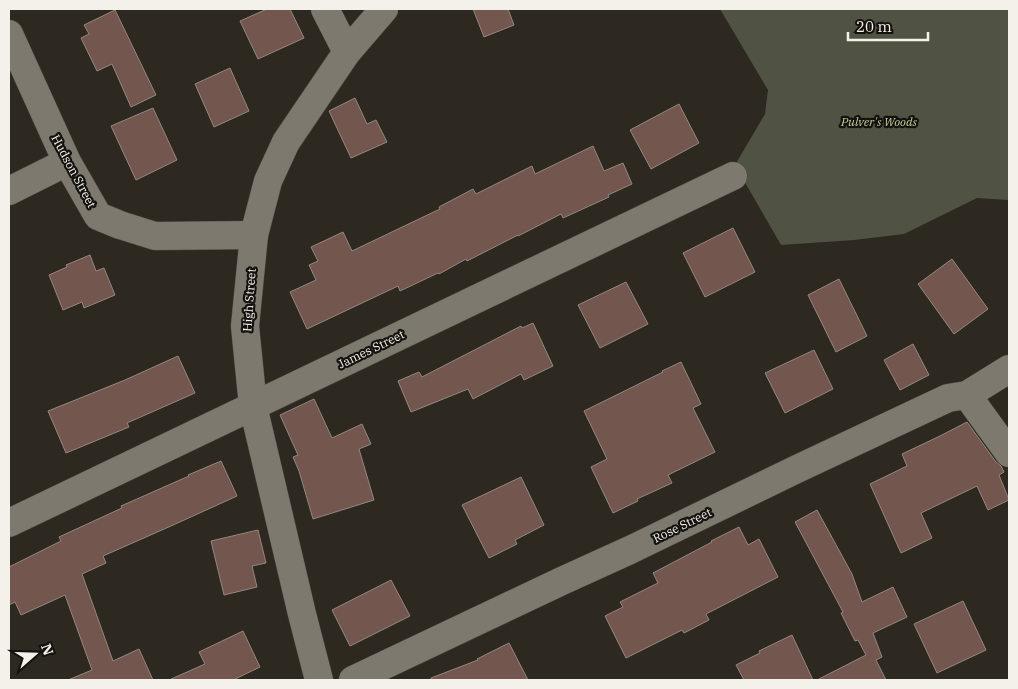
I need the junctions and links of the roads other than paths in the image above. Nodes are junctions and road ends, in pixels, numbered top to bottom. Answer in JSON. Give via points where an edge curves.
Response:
{"nodes":[{"id":1,"x":326,"y":9,"type":"edge"},
{"id":2,"x":384,"y":9,"type":"edge"},
{"id":3,"x":9,"y":34,"type":"edge"},
{"id":4,"x":347,"y":52,"type":"junction"},
{"id":5,"x":67,"y":162,"type":"junction"},
{"id":6,"x":733,"y":176,"type":"dead end"},
{"id":7,"x":9,"y":190,"type":"edge"},
{"id":8,"x":254,"y":235,"type":"junction"},
{"id":9,"x":1009,"y":369,"type":"edge"},
{"id":10,"x":967,"y":395,"type":"junction"},
{"id":11,"x":253,"y":406,"type":"junction"},
{"id":12,"x":1009,"y":453,"type":"edge"},
{"id":13,"x":9,"y":523,"type":"edge"},
{"id":14,"x":318,"y":680,"type":"edge"},
{"id":15,"x":353,"y":680,"type":"edge"}],
"edges":[{"from":1,"to":4,"type":"street"},
{"from":2,"to":4,"type":"street","name":"High Street"},
{"from":3,"to":5,"type":"street","name":"Hudson Street"},
{"from":4,"to":8,"type":"street","name":"High Street","via":[[286,142],[268,181]]},
{"from":5,"to":7,"type":"street"},
{"from":5,"to":8,"type":"street","name":"Hudson Street","via":[[98,216],[120,225],[154,236]]},
{"from":6,"to":11,"type":"street","name":"James Street"},
{"from":8,"to":11,"type":"street","name":"High Street","via":[[245,326]]},
{"from":9,"to":10,"type":"street","name":"Rose Street"},
{"from":10,"to":12,"type":"street"},
{"from":10,"to":15,"type":"street","name":"Rose Street","via":[[948,398]]},
{"from":11,"to":13,"type":"street","name":"James Street"},
{"from":11,"to":14,"type":"street","name":"High Street"}]}
